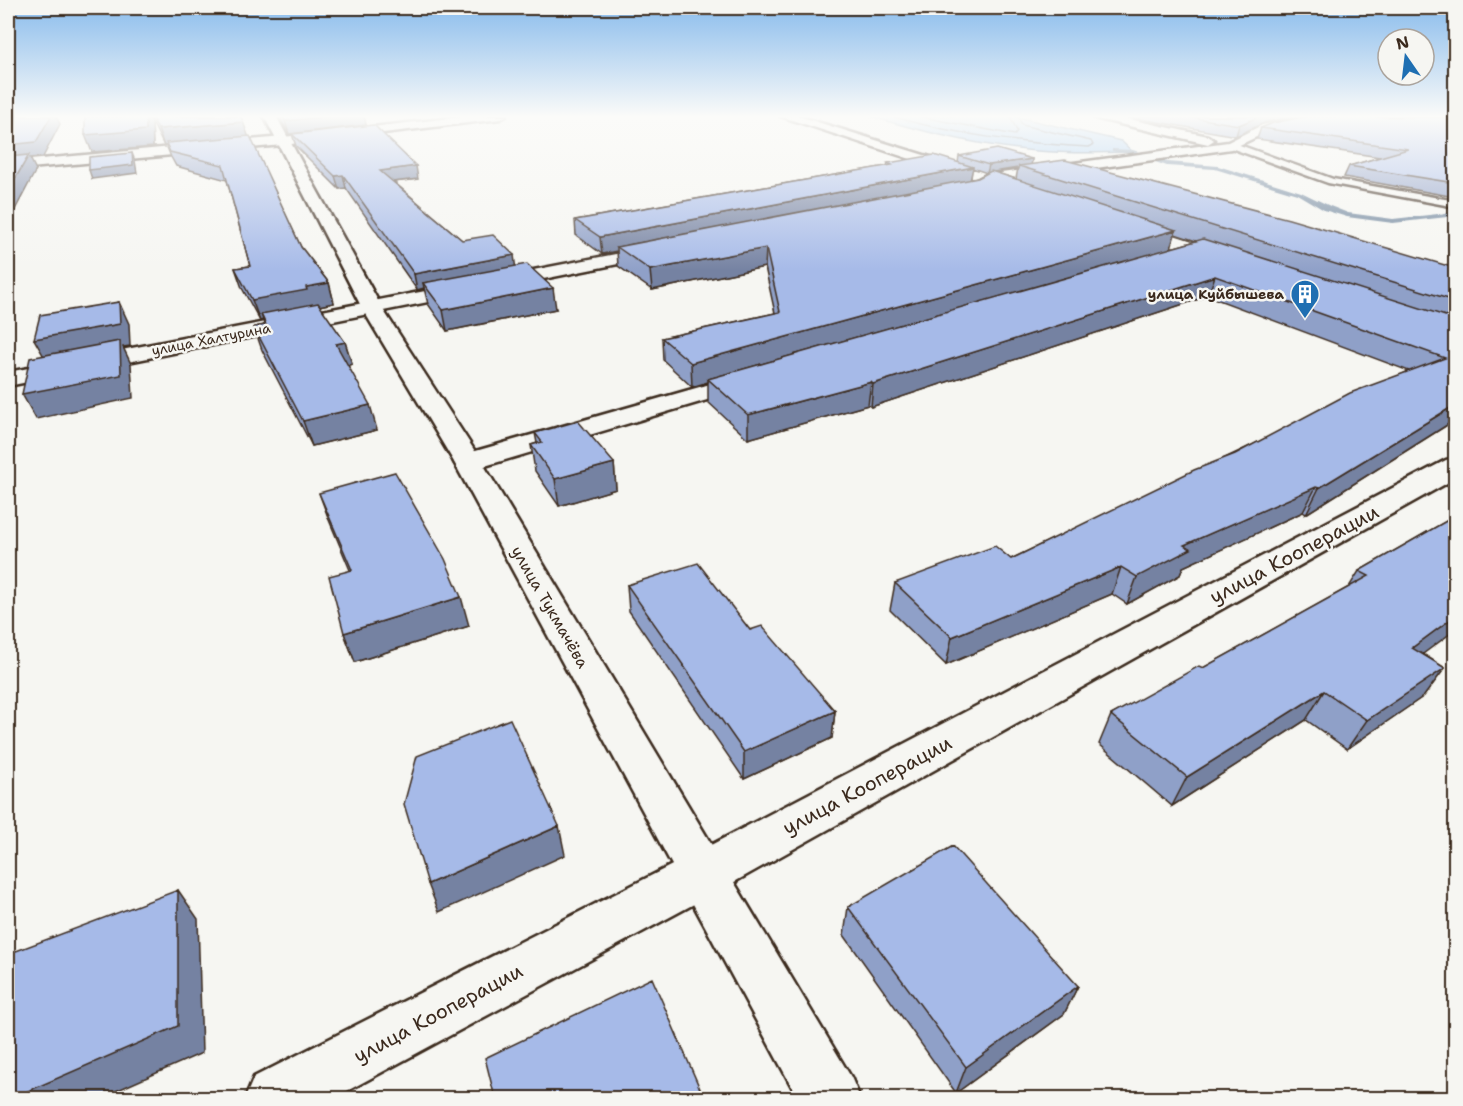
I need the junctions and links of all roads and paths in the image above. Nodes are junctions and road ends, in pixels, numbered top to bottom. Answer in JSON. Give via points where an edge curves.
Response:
{"nodes":[{"id":1,"x":297,"y":168,"type":"edge"},
{"id":2,"x":950,"y":168,"type":"edge"},
{"id":3,"x":1075,"y":168,"type":"edge"},
{"id":4,"x":1294,"y":168,"type":"edge"},
{"id":5,"x":986,"y":179,"type":"junction"},
{"id":6,"x":1019,"y":190,"type":"edge"},
{"id":7,"x":952,"y":192,"type":"edge"},
{"id":8,"x":1455,"y":204,"type":"edge"},
{"id":9,"x":1119,"y":223,"type":"edge"},
{"id":10,"x":685,"y":246,"type":"edge"},
{"id":11,"x":1197,"y":249,"type":"junction"},
{"id":12,"x":1163,"y":259,"type":"edge"},
{"id":13,"x":1242,"y":264,"type":"edge"},
{"id":14,"x":372,"y":308,"type":"junction"},
{"id":15,"x":776,"y":372,"type":"edge"},
{"id":16,"x":8,"y":379,"type":"edge"},
{"id":17,"x":468,"y":462,"type":"junction"},
{"id":18,"x":1455,"y":466,"type":"edge"},
{"id":19,"x":703,"y":874,"type":"junction"},
{"id":20,"x":275,"y":1098,"type":"edge"},
{"id":21,"x":830,"y":1098,"type":"edge"}],
"edges":[{"from":1,"to":14,"type":"street","name":"улица Тукмачёва"},
{"from":2,"to":5,"type":"street"},
{"from":3,"to":5,"type":"street"},
{"from":4,"to":8,"type":"lane","via":[[1331,181]]},
{"from":5,"to":6,"type":"street"},
{"from":5,"to":7,"type":"street","via":[[975,188]]},
{"from":9,"to":11,"type":"street"},
{"from":10,"to":14,"type":"street","name":"улица Халтурина"},
{"from":11,"to":12,"type":"street"},
{"from":11,"to":13,"type":"street"},
{"from":14,"to":16,"type":"street","name":"улица Халтурина"},
{"from":14,"to":17,"type":"street","name":"улица Тукмачёва"},
{"from":15,"to":17,"type":"street"},
{"from":17,"to":19,"type":"street","name":"улица Тукмачёва"},
{"from":18,"to":19,"type":"street","name":"улица Кооперации"},
{"from":19,"to":20,"type":"street","name":"улица Кооперации"},
{"from":19,"to":21,"type":"street","name":"улица Тукмачёва"}]}
